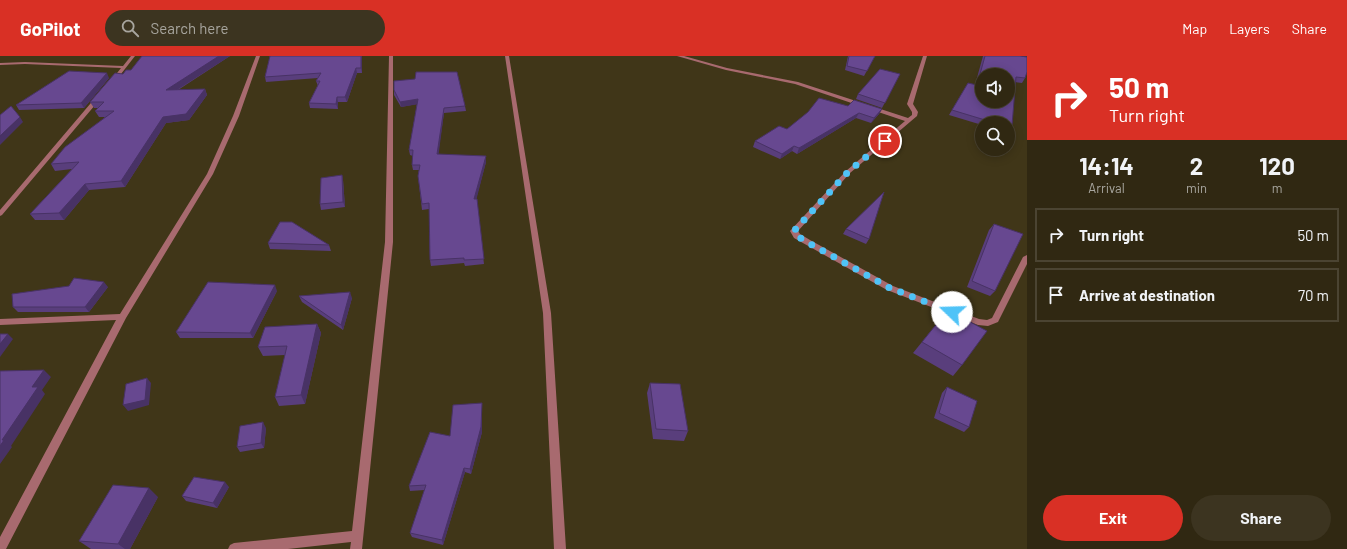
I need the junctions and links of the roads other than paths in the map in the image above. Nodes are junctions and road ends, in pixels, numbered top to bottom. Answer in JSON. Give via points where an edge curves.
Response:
{"nodes":[{"id":1,"x":26,"y":56,"type":"edge"},
{"id":2,"x":133,"y":56,"type":"edge"},
{"id":3,"x":258,"y":56,"type":"edge"},
{"id":4,"x":391,"y":56,"type":"edge"},
{"id":5,"x":507,"y":56,"type":"edge"},
{"id":6,"x":679,"y":56,"type":"edge"},
{"id":7,"x":925,"y":56,"type":"edge"},
{"id":8,"x":26,"y":63,"type":"junction"},
{"id":9,"x":0,"y":64,"type":"edge"},
{"id":10,"x":124,"y":67,"type":"junction"},
{"id":11,"x":109,"y":85,"type":"edge"},
{"id":12,"x":104,"y":92,"type":"edge"},
{"id":13,"x":909,"y":120,"type":"junction"},
{"id":14,"x":0,"y":214,"type":"edge"},
{"id":15,"x":1027,"y":258,"type":"edge"},
{"id":16,"x":122,"y":317,"type":"junction"},
{"id":17,"x":0,"y":322,"type":"edge"},
{"id":18,"x":358,"y":536,"type":"junction"},
{"id":19,"x":0,"y":549,"type":"edge"},
{"id":20,"x":234,"y":549,"type":"edge"},
{"id":21,"x":356,"y":549,"type":"edge"},
{"id":22,"x":560,"y":549,"type":"edge"}],
"edges":[{"from":1,"to":8,"type":"street"},
{"from":2,"to":10,"type":"street"},
{"from":3,"to":16,"type":"street","via":[[210,174]]},
{"from":4,"to":18,"type":"street","via":[[389,242]]},
{"from":5,"to":22,"type":"street","via":[[546,313]]},
{"from":6,"to":13,"type":"street","via":[[811,87]]},
{"from":7,"to":13,"type":"street","via":[[910,104],[915,115]]},
{"from":8,"to":9,"type":"street"},
{"from":8,"to":10,"type":"street"},
{"from":10,"to":11,"type":"street"},
{"from":12,"to":14,"type":"street"},
{"from":13,"to":15,"type":"street","via":[[848,172],[794,231],[797,236],[890,288],[978,322],[988,323],[995,320]]},
{"from":16,"to":17,"type":"street"},
{"from":16,"to":19,"type":"street"},
{"from":18,"to":20,"type":"street"},
{"from":18,"to":21,"type":"street"}]}
